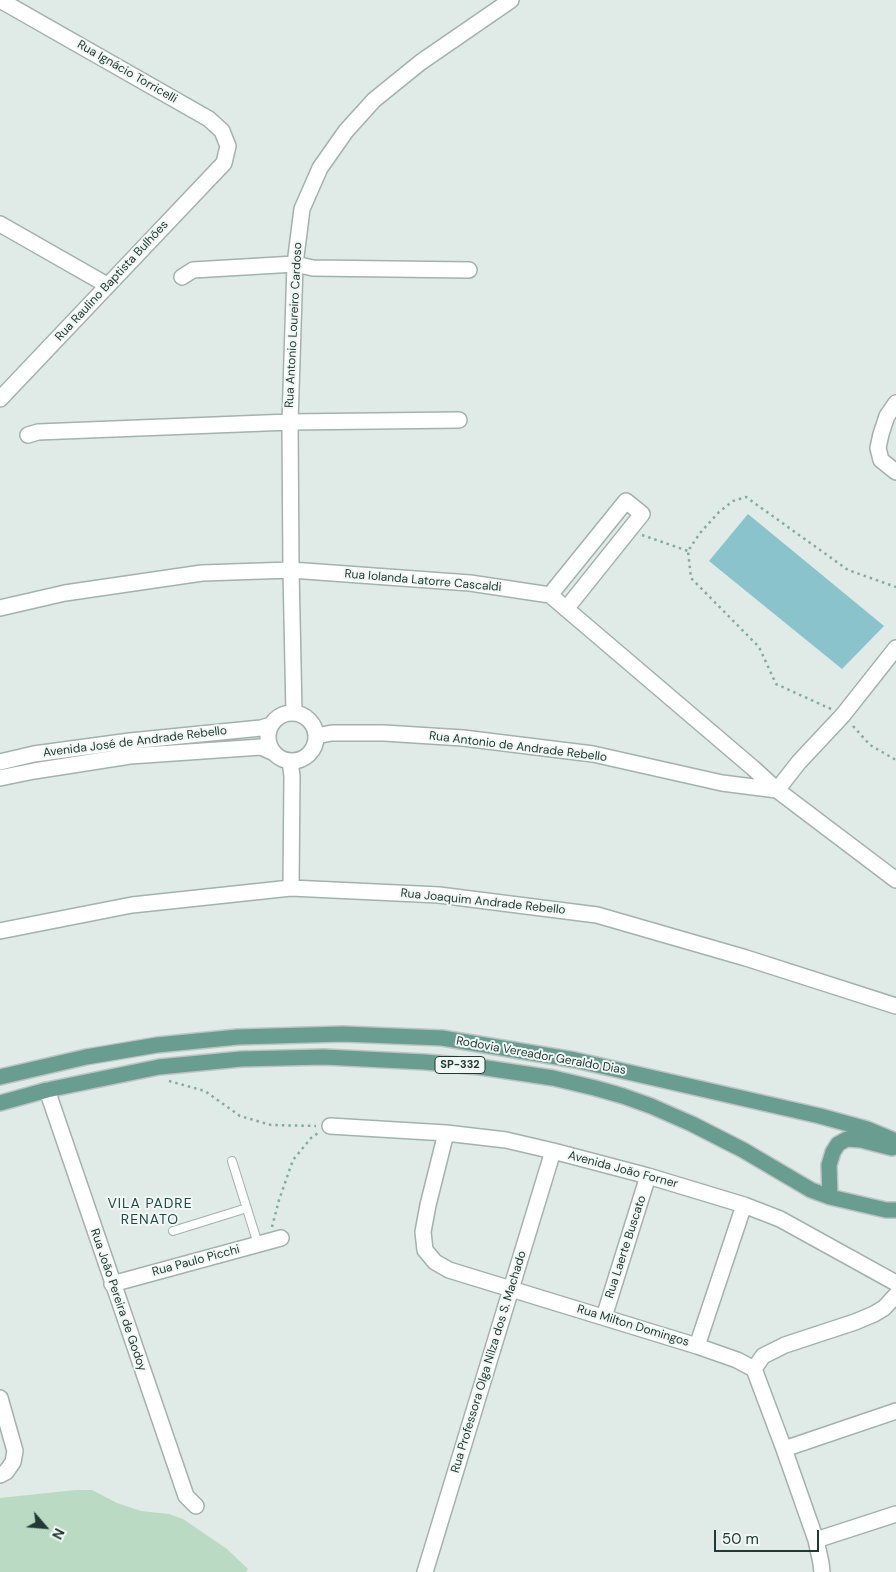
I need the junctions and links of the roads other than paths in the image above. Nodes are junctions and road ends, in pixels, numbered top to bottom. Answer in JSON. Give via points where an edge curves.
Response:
{"nodes":[{"id":1,"x":0,"y":0,"type":"edge"},
{"id":2,"x":511,"y":0,"type":"edge"},
{"id":3,"x":224,"y":162,"type":"joint"},
{"id":4,"x":0,"y":224,"type":"edge"},
{"id":5,"x":295,"y":264,"type":"junction"},
{"id":6,"x":469,"y":270,"type":"dead end"},
{"id":7,"x":182,"y":277,"type":"dead end"},
{"id":8,"x":107,"y":285,"type":"junction"},
{"id":9,"x":0,"y":399,"type":"edge"},
{"id":10,"x":896,"y":403,"type":"edge"},
{"id":11,"x":459,"y":420,"type":"dead end"},
{"id":12,"x":290,"y":422,"type":"junction"},
{"id":13,"x":28,"y":435,"type":"dead end"},
{"id":14,"x":896,"y":472,"type":"edge"},
{"id":15,"x":291,"y":570,"type":"junction"},
{"id":16,"x":550,"y":595,"type":"junction"},
{"id":17,"x":0,"y":608,"type":"edge"},
{"id":18,"x":566,"y":609,"type":"junction"},
{"id":19,"x":896,"y":648,"type":"edge"},
{"id":20,"x":294,"y":713,"type":"junction"},
{"id":21,"x":271,"y":726,"type":"junction"},
{"id":22,"x":316,"y":736,"type":"junction"},
{"id":23,"x":272,"y":752,"type":"junction"},
{"id":24,"x":290,"y":761,"type":"junction"},
{"id":25,"x":0,"y":762,"type":"edge"},
{"id":26,"x":0,"y":778,"type":"edge"},
{"id":27,"x":777,"y":790,"type":"junction"},
{"id":28,"x":896,"y":880,"type":"edge"},
{"id":29,"x":291,"y":888,"type":"junction"},
{"id":30,"x":0,"y":931,"type":"edge"},
{"id":31,"x":896,"y":1006,"type":"edge"},
{"id":32,"x":0,"y":1077,"type":"edge"},
{"id":33,"x":47,"y":1090,"type":"junction"},
{"id":34,"x":0,"y":1103,"type":"edge"},
{"id":35,"x":330,"y":1126,"type":"road end"},
{"id":36,"x":446,"y":1133,"type":"junction"},
{"id":37,"x":896,"y":1142,"type":"edge"},
{"id":38,"x":896,"y":1149,"type":"edge"},
{"id":39,"x":553,"y":1151,"type":"junction"},
{"id":40,"x":232,"y":1161,"type":"dead end"},
{"id":41,"x":648,"y":1176,"type":"junction"},
{"id":42,"x":830,"y":1198,"type":"junction"},
{"id":43,"x":744,"y":1205,"type":"junction"},
{"id":44,"x":247,"y":1208,"type":"junction"},
{"id":45,"x":896,"y":1210,"type":"edge"},
{"id":46,"x":173,"y":1231,"type":"dead end"},
{"id":47,"x":269,"y":1241,"type":"joint"},
{"id":48,"x":896,"y":1283,"type":"edge"},
{"id":49,"x":112,"y":1284,"type":"junction"},
{"id":50,"x":511,"y":1288,"type":"junction"},
{"id":51,"x":896,"y":1296,"type":"edge"},
{"id":52,"x":604,"y":1317,"type":"junction"},
{"id":53,"x":697,"y":1346,"type":"junction"},
{"id":54,"x":754,"y":1369,"type":"junction"},
{"id":55,"x":0,"y":1398,"type":"edge"},
{"id":56,"x":896,"y":1411,"type":"edge"},
{"id":57,"x":784,"y":1449,"type":"junction"},
{"id":58,"x":0,"y":1475,"type":"edge"},
{"id":59,"x":196,"y":1506,"type":"dead end"},
{"id":60,"x":896,"y":1514,"type":"edge"},
{"id":61,"x":816,"y":1540,"type":"junction"},
{"id":62,"x":425,"y":1572,"type":"edge"},
{"id":63,"x":822,"y":1572,"type":"edge"}],
"edges":[{"from":1,"to":3,"type":"street","name":"Rua Ignácio Torricelli","via":[[209,119],[222,132],[228,146]]},
{"from":2,"to":5,"type":"street","name":"Rua Antonio Loureiro Cardoso","via":[[414,68],[374,100],[346,131],[320,168],[302,210]]},
{"from":3,"to":8,"type":"street","name":"Rua Raulino Baptista Bulhões"},
{"from":4,"to":8,"type":"street"},
{"from":5,"to":6,"type":"street","via":[[312,268]]},
{"from":5,"to":7,"type":"street","via":[[193,270]]},
{"from":5,"to":12,"type":"street","name":"Rua Antonio Loureiro Cardoso"},
{"from":8,"to":9,"type":"street","name":"Rua Raulino Baptista Bulhões"},
{"from":10,"to":14,"type":"street","via":[[887,416],[878,448],[881,460]]},
{"from":11,"to":12,"type":"street"},
{"from":12,"to":13,"type":"street","via":[[38,432]]},
{"from":12,"to":15,"type":"street","name":"Rua Antonio Loureiro Cardoso"},
{"from":15,"to":16,"type":"street","name":"Rua Iolanda Latorre Cascaldi","via":[[470,583]]},
{"from":15,"to":17,"type":"street","name":"Rua Iolanda Latorre Cascaldi","via":[[202,573],[65,593]]},
{"from":15,"to":20,"type":"street","name":"Rua Antonio Loureiro Cardoso"},
{"from":16,"to":18,"type":"street"},
{"from":16,"to":18,"type":"street","via":[[626,501],[642,514]]},
{"from":18,"to":27,"type":"street"},
{"from":19,"to":27,"type":"street"},
{"from":20,"to":21,"type":"street","via":[[281,716]]},
{"from":20,"to":22,"type":"street","via":[[311,723]]},
{"from":21,"to":23,"type":"street","via":[[268,739]]},
{"from":21,"to":25,"type":"street","name":"Avenida José de Andrade Rebello","via":[[120,742]]},
{"from":22,"to":24,"type":"street","via":[[309,754],[303,759]]},
{"from":22,"to":27,"type":"street","name":"Rua Antonio de Andrade Rebello","via":[[384,733],[463,738],[593,754],[722,783]]},
{"from":23,"to":24,"type":"street"},
{"from":23,"to":26,"type":"street","name":"Avenida José de Andrade Rebello","via":[[261,747],[130,756]]},
{"from":24,"to":29,"type":"street"},
{"from":27,"to":28,"type":"street"},
{"from":29,"to":30,"type":"street","name":"Rua Joaquim Andrade Rebello","via":[[132,905]]},
{"from":29,"to":31,"type":"street","name":"Rua Joaquim Andrade Rebello","via":[[439,895],[597,915]]},
{"from":32,"to":37,"type":"main road","name":"Rodovia Vereador Geraldo Dias","number":"SP-332","via":[[157,1045],[238,1037],[343,1034],[442,1038],[585,1062],[820,1116],[867,1129]]},
{"from":33,"to":34,"type":"main road","name":"Rodovia Vereador Geraldo Dias","number":"SP-332"},
{"from":33,"to":42,"type":"main road","name":"Rodovia Vereador Geraldo Dias","number":"SP-332","via":[[159,1067],[241,1059],[324,1057],[480,1067],[553,1078],[652,1106],[743,1150]]},
{"from":33,"to":49,"type":"street","name":"Rua João Pereira de Godoy"},
{"from":35,"to":36,"type":"street","name":"Avenida João Forner"},
{"from":36,"to":39,"type":"street","name":"Avenida João Forner","via":[[506,1140]]},
{"from":36,"to":50,"type":"street","name":"Rua Milton Domingos","via":[[428,1204],[423,1232],[425,1250],[435,1262],[449,1270]]},
{"from":38,"to":42,"type":"main road","via":[[861,1140],[847,1139],[838,1144],[829,1165]]},
{"from":39,"to":41,"type":"street","name":"Avenida João Forner"},
{"from":39,"to":50,"type":"street","name":"Rua Professora Olga Nilza dos S. Machado"},
{"from":40,"to":44,"type":"lane"},
{"from":41,"to":43,"type":"street","name":"Avenida João Forner"},
{"from":41,"to":52,"type":"street","name":"Rua Laerte Buscato"},
{"from":42,"to":45,"type":"main road","name":"Rodovia Vereador Geraldo Dias","number":"SP-332"},
{"from":43,"to":48,"type":"street","name":"Avenida João Forner","via":[[780,1219]]},
{"from":43,"to":53,"type":"street"},
{"from":44,"to":46,"type":"lane"},
{"from":44,"to":47,"type":"lane"},
{"from":47,"to":49,"type":"street","name":"Rua Paulo Picchi"},
{"from":49,"to":59,"type":"street","name":"Rua João Pereira de Godoy","via":[[186,1496]]},
{"from":50,"to":52,"type":"street","name":"Rua Milton Domingos"},
{"from":50,"to":62,"type":"street","name":"Rua Professora Olga Nilza dos S. Machado"},
{"from":51,"to":54,"type":"street","via":[[874,1314],[762,1356]]},
{"from":52,"to":53,"type":"street","name":"Rua Milton Domingos"},
{"from":53,"to":54,"type":"street","name":"Rua Milton Domingos"},
{"from":54,"to":57,"type":"street"},
{"from":55,"to":58,"type":"street","via":[[15,1451],[13,1462]]},
{"from":56,"to":57,"type":"street"},
{"from":57,"to":61,"type":"street"},
{"from":60,"to":61,"type":"street"},
{"from":61,"to":63,"type":"street"}]}
